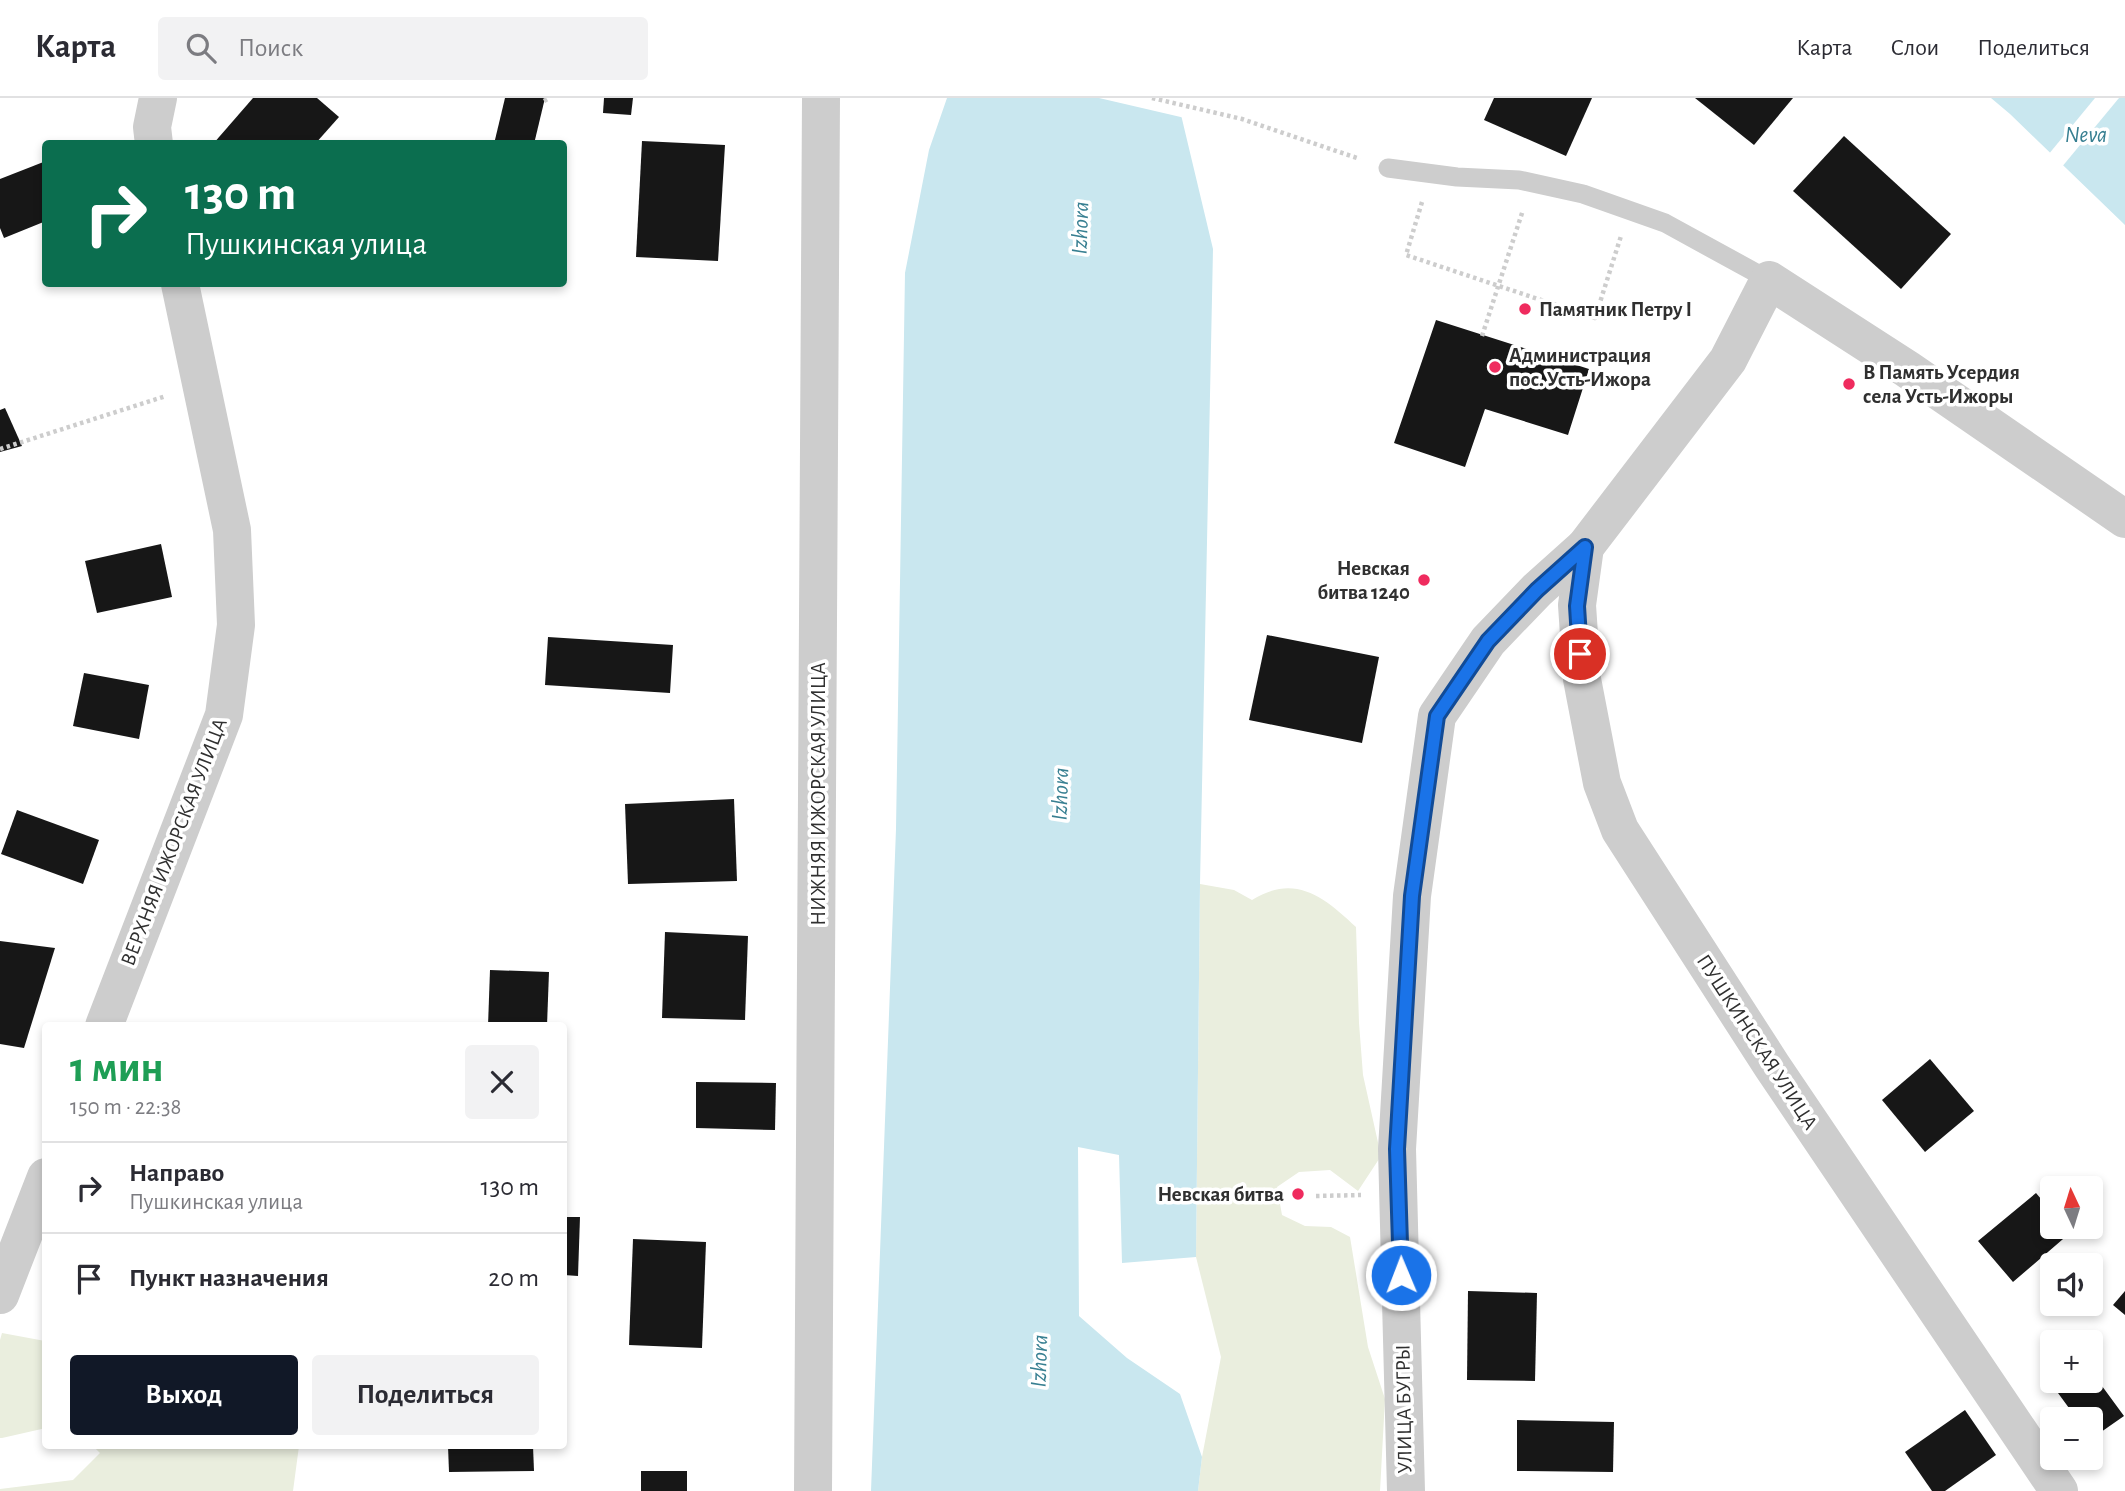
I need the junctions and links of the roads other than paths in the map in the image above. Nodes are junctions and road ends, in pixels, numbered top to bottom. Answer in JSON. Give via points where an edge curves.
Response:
{"nodes":[{"id":1,"x":158,"y":98,"type":"edge"},
{"id":2,"x":821,"y":98,"type":"edge"},
{"id":3,"x":154,"y":140,"type":"edge"},
{"id":4,"x":1388,"y":168,"type":"road end"},
{"id":5,"x":1769,"y":280,"type":"junction"},
{"id":6,"x":181,"y":287,"type":"edge"},
{"id":7,"x":2125,"y":519,"type":"edge"},
{"id":8,"x":1585,"y":547,"type":"junction"},
{"id":9,"x":106,"y":1022,"type":"edge"},
{"id":10,"x":42,"y":1187,"type":"edge"},
{"id":11,"x":0,"y":1295,"type":"edge"},
{"id":12,"x":813,"y":1491,"type":"edge"},
{"id":13,"x":1406,"y":1491,"type":"edge"},
{"id":14,"x":2059,"y":1491,"type":"edge"}],
"edges":[{"from":1,"to":3,"type":"street"},
{"from":2,"to":12,"type":"street","name":"НИЖНЯЯ ИЖОРСКАЯ УЛИЦА"},
{"from":4,"to":5,"type":"lane","via":[[1519,180],[1583,194],[1665,223]]},
{"from":5,"to":7,"type":"street"},
{"from":5,"to":8,"type":"street","name":"УЛИЦА БУГРЫ","via":[[1728,360]]},
{"from":6,"to":9,"type":"street","name":"ВЕРХНЯЯ ИЖОРСКАЯ УЛИЦА","via":[[232,530],[236,625],[224,715]]},
{"from":8,"to":13,"type":"street","name":"УЛИЦА БУГРЫ","via":[[1488,641],[1437,716],[1412,896],[1397,1149]]},
{"from":8,"to":14,"type":"street","name":"ПУШКИНСКАЯ УЛИЦА","via":[[1577,606],[1582,679],[1602,783],[1620,830],[1772,1066]]},
{"from":10,"to":11,"type":"street"}]}
